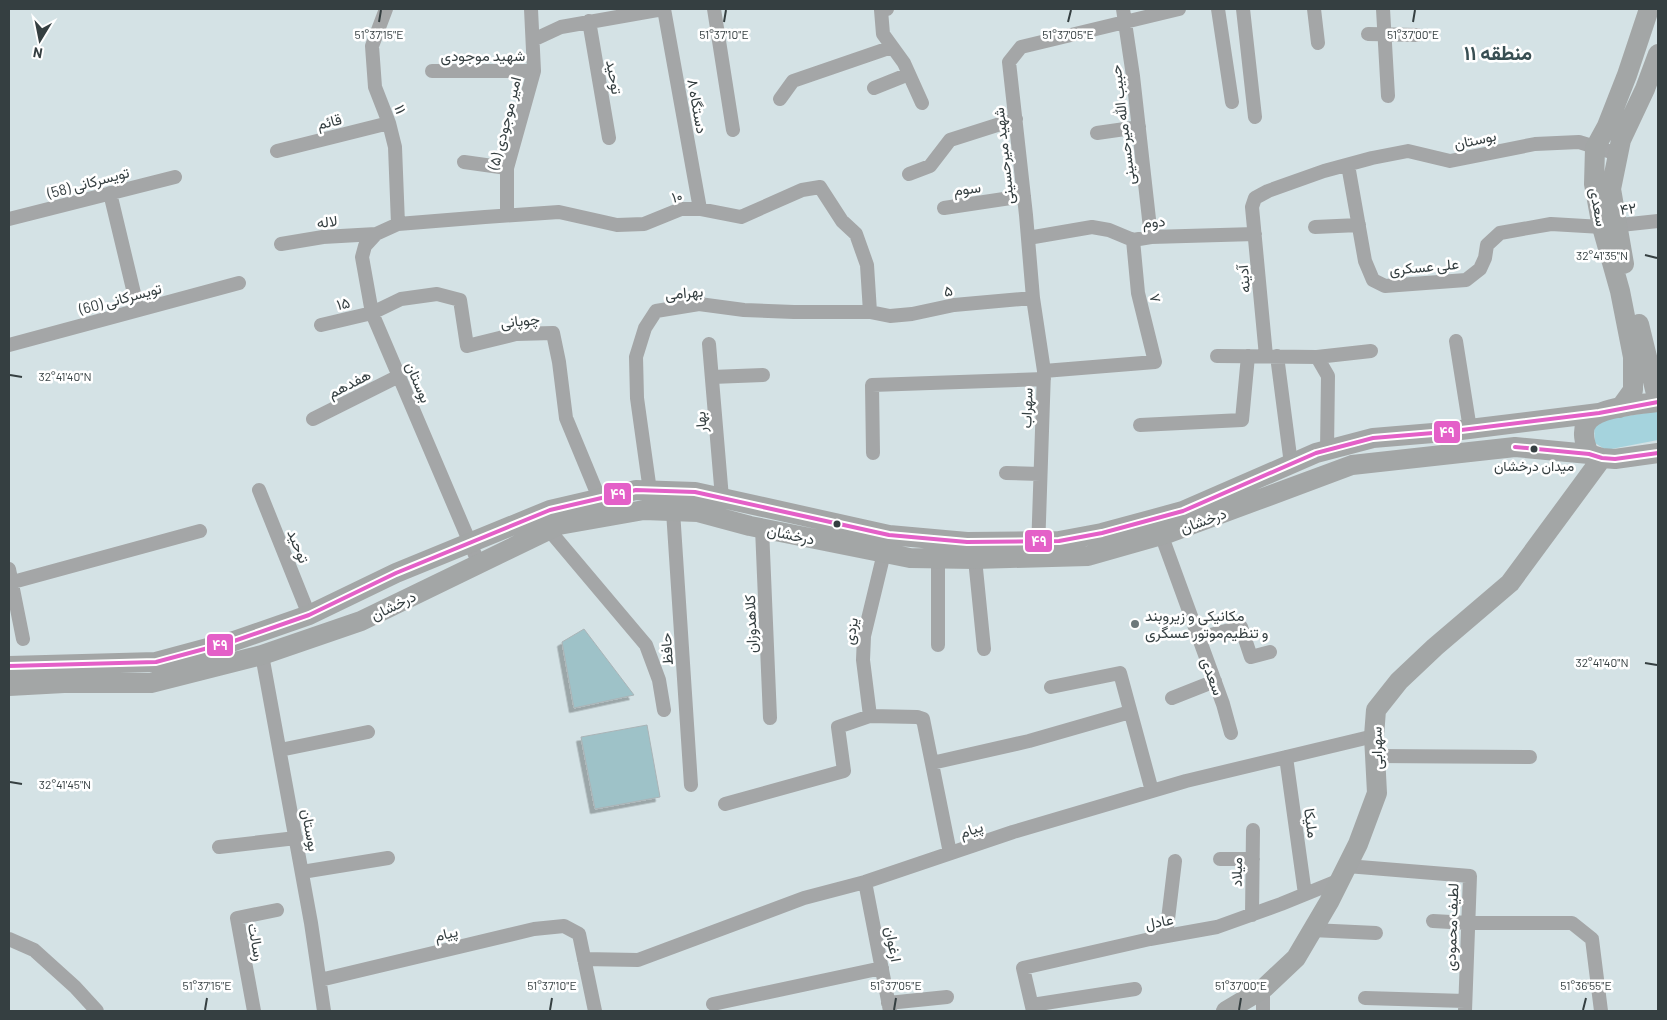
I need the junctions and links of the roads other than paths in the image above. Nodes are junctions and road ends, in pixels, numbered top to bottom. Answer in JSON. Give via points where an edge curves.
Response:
{"nodes":[{"id":1,"x":386,"y":9,"type":"edge"},
{"id":2,"x":531,"y":9,"type":"edge"},
{"id":3,"x":664,"y":9,"type":"edge"},
{"id":4,"x":714,"y":9,"type":"edge"},
{"id":5,"x":887,"y":9,"type":"edge"},
{"id":6,"x":1179,"y":9,"type":"edge"},
{"id":7,"x":1218,"y":9,"type":"edge"},
{"id":8,"x":1243,"y":9,"type":"edge"},
{"id":9,"x":1314,"y":9,"type":"edge"},
{"id":10,"x":1383,"y":9,"type":"edge"},
{"id":11,"x":1649,"y":9,"type":"edge"},
{"id":12,"x":614,"y":12,"type":"edge"},
{"id":13,"x":1124,"y":15,"type":"edge"},
{"id":14,"x":589,"y":21,"type":"junction"},
{"id":15,"x":1368,"y":34,"type":"dead end"},
{"id":16,"x":1417,"y":35,"type":"dead end"},
{"id":17,"x":1385,"y":36,"type":"junction"},
{"id":18,"x":533,"y":40,"type":"junction"},
{"id":19,"x":1318,"y":43,"type":"dead end"},
{"id":20,"x":892,"y":47,"type":"junction"},
{"id":21,"x":1658,"y":54,"type":"edge"},
{"id":22,"x":534,"y":71,"type":"junction"},
{"id":23,"x":432,"y":72,"type":"dead end"},
{"id":24,"x":909,"y":74,"type":"junction"},
{"id":25,"x":874,"y":88,"type":"dead end"},
{"id":26,"x":1388,"y":96,"type":"dead end"},
{"id":27,"x":780,"y":99,"type":"dead end"},
{"id":28,"x":1232,"y":102,"type":"dead end"},
{"id":29,"x":922,"y":103,"type":"dead end"},
{"id":30,"x":1255,"y":117,"type":"dead end"},
{"id":31,"x":1016,"y":119,"type":"junction"},
{"id":32,"x":389,"y":123,"type":"junction"},
{"id":33,"x":1139,"y":127,"type":"junction"},
{"id":34,"x":733,"y":130,"type":"dead end"},
{"id":35,"x":1097,"y":133,"type":"dead end"},
{"id":36,"x":609,"y":138,"type":"dead end"},
{"id":37,"x":1595,"y":148,"type":"junction"},
{"id":38,"x":277,"y":151,"type":"dead end"},
{"id":39,"x":1618,"y":154,"type":"junction"},
{"id":40,"x":464,"y":162,"type":"dead end"},
{"id":41,"x":1348,"y":165,"type":"junction"},
{"id":42,"x":506,"y":168,"type":"junction"},
{"id":43,"x":909,"y":174,"type":"dead end"},
{"id":44,"x":175,"y":177,"type":"dead end"},
{"id":45,"x":110,"y":193,"type":"junction"},
{"id":46,"x":1024,"y":196,"type":"junction"},
{"id":47,"x":1255,"y":198,"type":"joint"},
{"id":48,"x":944,"y":208,"type":"dead end"},
{"id":49,"x":700,"y":209,"type":"junction"},
{"id":50,"x":507,"y":215,"type":"junction"},
{"id":51,"x":9,"y":220,"type":"edge"},
{"id":52,"x":1658,"y":221,"type":"edge"},
{"id":53,"x":398,"y":224,"type":"junction"},
{"id":54,"x":1359,"y":225,"type":"junction"},
{"id":55,"x":1315,"y":227,"type":"dead end"},
{"id":56,"x":1610,"y":227,"type":"junction"},
{"id":57,"x":376,"y":234,"type":"junction"},
{"id":58,"x":1255,"y":234,"type":"junction"},
{"id":59,"x":1150,"y":237,"type":"junction"},
{"id":60,"x":1028,"y":238,"type":"junction"},
{"id":61,"x":1132,"y":240,"type":"junction"},
{"id":62,"x":281,"y":244,"type":"dead end"},
{"id":63,"x":239,"y":283,"type":"dead end"},
{"id":64,"x":1033,"y":298,"type":"junction"},
{"id":65,"x":138,"y":310,"type":"junction"},
{"id":66,"x":870,"y":312,"type":"junction"},
{"id":67,"x":372,"y":313,"type":"junction"},
{"id":68,"x":320,"y":325,"type":"dead end"},
{"id":69,"x":1456,"y":341,"type":"dead end"},
{"id":70,"x":709,"y":344,"type":"dead end"},
{"id":71,"x":9,"y":345,"type":"edge"},
{"id":72,"x":1371,"y":351,"type":"dead end"},
{"id":73,"x":1217,"y":356,"type":"dead end"},
{"id":74,"x":1248,"y":356,"type":"junction"},
{"id":75,"x":1272,"y":356,"type":"junction"},
{"id":76,"x":1317,"y":357,"type":"junction"},
{"id":77,"x":1155,"y":362,"type":"joint"},
{"id":78,"x":763,"y":375,"type":"dead end"},
{"id":79,"x":1044,"y":375,"type":"junction"},
{"id":80,"x":399,"y":376,"type":"junction"},
{"id":81,"x":712,"y":377,"type":"junction"},
{"id":82,"x":1658,"y":402,"type":"edge"},
{"id":83,"x":1620,"y":408,"type":"junction"},
{"id":84,"x":1599,"y":413,"type":"junction"},
{"id":85,"x":313,"y":419,"type":"dead end"},
{"id":86,"x":1140,"y":425,"type":"dead end"},
{"id":87,"x":1470,"y":429,"type":"junction"},
{"id":88,"x":1327,"y":450,"type":"junction"},
{"id":89,"x":1658,"y":452,"type":"edge"},
{"id":90,"x":873,"y":453,"type":"dead end"},
{"id":91,"x":1596,"y":456,"type":"junction"},
{"id":92,"x":1291,"y":464,"type":"junction"},
{"id":93,"x":1006,"y":473,"type":"dead end"},
{"id":94,"x":1040,"y":474,"type":"junction"},
{"id":95,"x":259,"y":490,"type":"dead end"},
{"id":96,"x":650,"y":491,"type":"junction"},
{"id":97,"x":722,"y":498,"type":"junction"},
{"id":98,"x":603,"y":508,"type":"junction"},
{"id":99,"x":672,"y":511,"type":"junction"},
{"id":100,"x":762,"y":528,"type":"junction"},
{"id":101,"x":549,"y":530,"type":"junction"},
{"id":102,"x":200,"y":531,"type":"dead end"},
{"id":103,"x":1161,"y":534,"type":"junction"},
{"id":104,"x":470,"y":543,"type":"junction"},
{"id":105,"x":1037,"y":549,"type":"junction"},
{"id":106,"x":884,"y":553,"type":"junction"},
{"id":107,"x":938,"y":558,"type":"junction"},
{"id":108,"x":975,"y":559,"type":"junction"},
{"id":109,"x":480,"y":564,"type":"junction"},
{"id":110,"x":11,"y":575,"type":"edge"},
{"id":111,"x":309,"y":614,"type":"junction"},
{"id":112,"x":1199,"y":638,"type":"junction"},
{"id":113,"x":23,"y":639,"type":"dead end"},
{"id":114,"x":938,"y":645,"type":"dead end"},
{"id":115,"x":984,"y":649,"type":"dead end"},
{"id":116,"x":1270,"y":652,"type":"dead end"},
{"id":117,"x":262,"y":655,"type":"junction"},
{"id":118,"x":9,"y":666,"type":"edge"},
{"id":119,"x":1214,"y":681,"type":"junction"},
{"id":120,"x":9,"y":686,"type":"edge"},
{"id":121,"x":1051,"y":687,"type":"dead end"},
{"id":122,"x":1172,"y":698,"type":"dead end"},
{"id":123,"x":664,"y":710,"type":"dead end"},
{"id":124,"x":1130,"y":712,"type":"junction"},
{"id":125,"x":870,"y":716,"type":"junction"},
{"id":126,"x":770,"y":718,"type":"dead end"},
{"id":127,"x":368,"y":732,"type":"dead end"},
{"id":128,"x":1231,"y":733,"type":"dead end"},
{"id":129,"x":1374,"y":736,"type":"junction"},
{"id":130,"x":280,"y":750,"type":"junction"},
{"id":131,"x":1375,"y":756,"type":"junction"},
{"id":132,"x":1286,"y":757,"type":"junction"},
{"id":133,"x":1530,"y":757,"type":"dead end"},
{"id":134,"x":932,"y":763,"type":"junction"},
{"id":135,"x":691,"y":785,"type":"dead end"},
{"id":136,"x":1152,"y":791,"type":"junction"},
{"id":137,"x":725,"y":804,"type":"dead end"},
{"id":138,"x":1253,"y":830,"type":"dead end"},
{"id":139,"x":296,"y":838,"type":"junction"},
{"id":140,"x":219,"y":846,"type":"dead end"},
{"id":141,"x":950,"y":853,"type":"junction"},
{"id":142,"x":388,"y":858,"type":"dead end"},
{"id":143,"x":1220,"y":859,"type":"dead end"},
{"id":144,"x":1252,"y":859,"type":"junction"},
{"id":145,"x":1175,"y":861,"type":"dead end"},
{"id":146,"x":302,"y":872,"type":"junction"},
{"id":147,"x":1343,"y":873,"type":"junction"},
{"id":148,"x":865,"y":882,"type":"junction"},
{"id":149,"x":1305,"y":894,"type":"junction"},
{"id":150,"x":277,"y":910,"type":"dead end"},
{"id":151,"x":1252,"y":915,"type":"junction"},
{"id":152,"x":1433,"y":921,"type":"dead end"},
{"id":153,"x":1468,"y":923,"type":"junction"},
{"id":154,"x":1312,"y":930,"type":"junction"},
{"id":155,"x":1376,"y":933,"type":"dead end"},
{"id":156,"x":1166,"y":936,"type":"junction"},
{"id":157,"x":9,"y":939,"type":"edge"},
{"id":158,"x":584,"y":959,"type":"junction"},
{"id":159,"x":882,"y":968,"type":"junction"},
{"id":160,"x":320,"y":980,"type":"junction"},
{"id":161,"x":1135,"y":989,"type":"dead end"},
{"id":162,"x":1263,"y":989,"type":"junction"},
{"id":163,"x":947,"y":997,"type":"dead end"},
{"id":164,"x":1365,"y":998,"type":"dead end"},
{"id":165,"x":713,"y":1004,"type":"dead end"},
{"id":166,"x":1465,"y":1006,"type":"edge"},
{"id":167,"x":889,"y":1007,"type":"edge"},
{"id":168,"x":1032,"y":1008,"type":"edge"},
{"id":169,"x":96,"y":1011,"type":"edge"},
{"id":170,"x":254,"y":1011,"type":"edge"},
{"id":171,"x":324,"y":1011,"type":"edge"},
{"id":172,"x":595,"y":1011,"type":"edge"},
{"id":173,"x":1226,"y":1011,"type":"edge"},
{"id":174,"x":1263,"y":1011,"type":"edge"},
{"id":175,"x":1601,"y":1011,"type":"edge"}],
"edges":[{"from":1,"to":32,"type":"street","name":"۱۱","via":[[372,46],[375,87]]},
{"from":2,"to":18,"type":"street","name":"امیر موجودی (۵)"},
{"from":3,"to":12,"type":"street"},
{"from":3,"to":49,"type":"street","name":"۸ دستگاه"},
{"from":4,"to":34,"type":"street"},
{"from":5,"to":20,"type":"street","via":[[882,10],[883,34]]},
{"from":6,"to":13,"type":"street","name":"شهید میرحسینی"},
{"from":7,"to":28,"type":"street"},
{"from":8,"to":30,"type":"street"},
{"from":9,"to":19,"type":"street"},
{"from":10,"to":17,"type":"street"},
{"from":11,"to":37,"type":"main road","name":"سعدی","via":[[1627,75]]},
{"from":12,"to":14,"type":"street"},
{"from":13,"to":31,"type":"street","name":"شهید میرحسینی","via":[[1086,30],[1021,46],[1009,62]]},
{"from":13,"to":33,"type":"street","name":"حبیب الله میرحسینی"},
{"from":14,"to":18,"type":"street","via":[[561,27]]},
{"from":14,"to":36,"type":"street","name":"توحید"},
{"from":15,"to":17,"type":"street"},
{"from":16,"to":17,"type":"street"},
{"from":17,"to":26,"type":"street"},
{"from":18,"to":22,"type":"street","name":"امیر موجودی (۵)"},
{"from":20,"to":24,"type":"street"},
{"from":20,"to":27,"type":"street","via":[[794,82]]},
{"from":21,"to":39,"type":"main road","name":"سعدی"},
{"from":22,"to":23,"type":"street","name":"شهید موجودی"},
{"from":22,"to":42,"type":"street","name":"امیر موجودی (۵)"},
{"from":24,"to":25,"type":"street"},
{"from":24,"to":29,"type":"street"},
{"from":31,"to":43,"type":"street","via":[[950,140],[930,166]]},
{"from":31,"to":46,"type":"street","name":"شهید میرحسینی"},
{"from":32,"to":38,"type":"street","name":"قائم"},
{"from":32,"to":53,"type":"street","name":"۱۱","via":[[395,147]]},
{"from":33,"to":35,"type":"street"},
{"from":33,"to":59,"type":"street","name":"حبیب الله میرحسینی"},
{"from":37,"to":39,"type":"street","name":"بوستان"},
{"from":37,"to":41,"type":"street","name":"بوستان","via":[[1579,142],[1535,144],[1450,161],[1408,151]]},
{"from":37,"to":56,"type":"main road","name":"سعدی","via":[[1594,184]]},
{"from":39,"to":56,"type":"main road","name":"سعدی","via":[[1611,189]]},
{"from":40,"to":42,"type":"street"},
{"from":41,"to":47,"type":"street","name":"بوستان"},
{"from":41,"to":54,"type":"street","name":"علی عسکری"},
{"from":42,"to":50,"type":"street","name":"امیر موجودی (۵)"},
{"from":44,"to":45,"type":"street","name":"تویسرکانی (58)"},
{"from":45,"to":51,"type":"street","name":"تویسرکانی (58)"},
{"from":45,"to":65,"type":"street"},
{"from":46,"to":48,"type":"street","name":"سوم"},
{"from":46,"to":60,"type":"street","name":"شهید میرحسینی"},
{"from":47,"to":58,"type":"street","name":"آدینه","via":[[1252,207]]},
{"from":49,"to":50,"type":"street","name":"۱۰","via":[[681,209],[644,224],[617,225],[559,212]]},
{"from":49,"to":66,"type":"street","name":"۱۰","via":[[741,218],[802,190],[820,187],[842,221],[856,234],[867,264]]},
{"from":50,"to":53,"type":"street","name":"۱۰"},
{"from":52,"to":56,"type":"street","name":"۴۲"},
{"from":53,"to":57,"type":"street"},
{"from":54,"to":55,"type":"street"},
{"from":54,"to":56,"type":"street","name":"علی عسکری","via":[[1365,261],[1373,280],[1385,286],[1466,280],[1480,269],[1487,244],[1500,232],[1551,224]]},
{"from":56,"to":82,"type":"main road","name":"سعدی","via":[[1621,253]]},
{"from":56,"to":83,"type":"main road","name":"سعدی","via":[[1632,357],[1633,390]]},
{"from":57,"to":62,"type":"street","name":"لاله","via":[[323,237]]},
{"from":57,"to":67,"type":"street","name":"بوستان","via":[[365,246],[362,257]]},
{"from":58,"to":59,"type":"street","name":"دوم"},
{"from":58,"to":75,"type":"street","name":"آدینه"},
{"from":59,"to":61,"type":"street","name":"دوم"},
{"from":60,"to":61,"type":"street","name":"دوم","via":[[1092,228],[1109,230]]},
{"from":60,"to":64,"type":"street","name":"شهید میرحسینی"},
{"from":61,"to":77,"type":"street","name":"۷","via":[[1138,293]]},
{"from":63,"to":65,"type":"street","name":"تویسرکانی (60)"},
{"from":64,"to":66,"type":"street","name":"۵","via":[[954,305],[890,316]]},
{"from":64,"to":79,"type":"street","name":"شهید میرحسینی"},
{"from":65,"to":71,"type":"street","name":"تویسرکانی (60)"},
{"from":66,"to":96,"type":"street","name":"بهرامی","via":[[744,310],[699,304],[656,311],[645,328],[636,357]]},
{"from":67,"to":68,"type":"street","name":"۱۵"},
{"from":67,"to":80,"type":"street","name":"بوستان"},
{"from":67,"to":98,"type":"street","name":"چوپانی","via":[[401,299],[437,294],[460,300],[467,346],[516,334],[553,333],[566,418]]},
{"from":69,"to":87,"type":"street"},
{"from":70,"to":81,"type":"street","name":"بهار"},
{"from":72,"to":76,"type":"street"},
{"from":73,"to":74,"type":"street"},
{"from":74,"to":75,"type":"street"},
{"from":74,"to":86,"type":"street","via":[[1242,420]]},
{"from":75,"to":76,"type":"street"},
{"from":75,"to":92,"type":"street","name":"آدینه"},
{"from":76,"to":88,"type":"street","via":[[1328,376]]},
{"from":77,"to":79,"type":"street","name":"سهراب"},
{"from":78,"to":81,"type":"street"},
{"from":79,"to":90,"type":"street","via":[[872,385]]},
{"from":79,"to":94,"type":"street","name":"سهراب"},
{"from":80,"to":85,"type":"street","name":"هفدهم"},
{"from":80,"to":104,"type":"street","name":"بوستان"},
{"from":81,"to":97,"type":"street","name":"بهار"},
{"from":82,"to":83,"type":"main road"},
{"from":83,"to":84,"type":"main road"},
{"from":84,"to":87,"type":"main road","name":"درخشان"},
{"from":84,"to":91,"type":"main road","via":[[1586,424],[1584,440]]},
{"from":87,"to":88,"type":"main road","name":"درخشان","via":[[1373,438]]},
{"from":88,"to":92,"type":"main road","name":"درخشان"},
{"from":89,"to":91,"type":"main road","via":[[1615,459]]},
{"from":91,"to":103,"type":"main road","name":"درخشان","via":[[1515,447],[1352,464]]},
{"from":91,"to":129,"type":"main road","name":"سهرابی","via":[[1510,583],[1435,647],[1376,710]]},
{"from":92,"to":105,"type":"main road","name":"درخشان","via":[[1183,511]]},
{"from":93,"to":94,"type":"street"},
{"from":94,"to":105,"type":"street","name":"سهراب"},
{"from":95,"to":111,"type":"street","name":"توحید"},
{"from":96,"to":97,"type":"main road","name":"درخشان","via":[[695,492]]},
{"from":96,"to":98,"type":"main road","name":"درخشان","via":[[636,490]]},
{"from":97,"to":105,"type":"main road","name":"درخشان","via":[[889,535]]},
{"from":98,"to":99,"type":"main road","name":"درخشان"},
{"from":98,"to":101,"type":"main road","name":"درخشان"},
{"from":98,"to":104,"type":"main road","name":"درخشان","via":[[550,510]]},
{"from":99,"to":100,"type":"main road","name":"درخشان","via":[[698,512]]},
{"from":99,"to":135,"type":"street","name":"حافظ"},
{"from":100,"to":106,"type":"main road","name":"درخشان"},
{"from":100,"to":126,"type":"street","name":"کلاهدوزان"},
{"from":101,"to":109,"type":"main road","name":"درخشان"},
{"from":101,"to":123,"type":"street","via":[[646,645],[659,680]]},
{"from":102,"to":110,"type":"street"},
{"from":103,"to":105,"type":"main road","name":"درخشان","via":[[1088,556]]},
{"from":103,"to":112,"type":"street","name":"سعدی"},
{"from":104,"to":109,"type":"street","name":"بوستان"},
{"from":104,"to":111,"type":"main road","name":"درخشان"},
{"from":105,"to":108,"type":"main road","name":"درخشان"},
{"from":106,"to":107,"type":"main road","name":"درخشان","via":[[910,558]]},
{"from":106,"to":125,"type":"street","name":"یزدی","via":[[864,636],[863,660]]},
{"from":107,"to":108,"type":"main road","name":"درخشان"},
{"from":107,"to":114,"type":"street"},
{"from":108,"to":115,"type":"street"},
{"from":109,"to":117,"type":"main road","name":"درخشان","via":[[361,621]]},
{"from":110,"to":113,"type":"street"},
{"from":111,"to":118,"type":"main road","name":"درخشان","via":[[234,641],[156,662]]},
{"from":112,"to":116,"type":"street","via":[[1241,626],[1251,657]]},
{"from":112,"to":119,"type":"street","name":"سعدی"},
{"from":117,"to":120,"type":"main road","name":"درخشان","via":[[150,683]]},
{"from":117,"to":130,"type":"street","name":"بوستان"},
{"from":119,"to":122,"type":"street"},
{"from":119,"to":128,"type":"street","name":"سعدی"},
{"from":121,"to":124,"type":"street","via":[[1120,673]]},
{"from":124,"to":134,"type":"street","via":[[1029,741]]},
{"from":124,"to":136,"type":"street"},
{"from":125,"to":134,"type":"street","via":[[923,719]]},
{"from":125,"to":137,"type":"street","via":[[838,727],[844,771]]},
{"from":127,"to":130,"type":"street"},
{"from":129,"to":131,"type":"main road","name":"سهرابی"},
{"from":129,"to":132,"type":"street","name":"پیام"},
{"from":130,"to":139,"type":"street","name":"بوستان"},
{"from":131,"to":133,"type":"street"},
{"from":131,"to":147,"type":"main road","name":"سهرابی","via":[[1377,793]]},
{"from":132,"to":136,"type":"street","name":"پیام"},
{"from":132,"to":149,"type":"street","name":"ملیکا"},
{"from":134,"to":141,"type":"street"},
{"from":136,"to":141,"type":"street","name":"پیام"},
{"from":138,"to":144,"type":"street","name":"میلاد"},
{"from":139,"to":140,"type":"street"},
{"from":139,"to":146,"type":"street","name":"بوستان"},
{"from":141,"to":148,"type":"street","name":"پیام"},
{"from":142,"to":146,"type":"street"},
{"from":143,"to":144,"type":"street"},
{"from":144,"to":151,"type":"street","name":"میلاد"},
{"from":145,"to":156,"type":"street"},
{"from":146,"to":160,"type":"street","name":"بوستان"},
{"from":147,"to":149,"type":"street","name":"عادل"},
{"from":147,"to":153,"type":"street","name":"لطیف محمودی","via":[[1470,876]]},
{"from":147,"to":154,"type":"main road","name":"سهرابی"},
{"from":148,"to":158,"type":"street","name":"پیام","via":[[804,898],[638,960]]},
{"from":148,"to":159,"type":"street","name":"ارغوان"},
{"from":149,"to":151,"type":"street","name":"عادل"},
{"from":150,"to":170,"type":"street","name":"رسالت","via":[[236,918]]},
{"from":151,"to":156,"type":"street","name":"عادل","via":[[1217,927]]},
{"from":152,"to":153,"type":"street"},
{"from":153,"to":166,"type":"street","name":"لطیف محمودی"},
{"from":153,"to":175,"type":"street","via":[[1572,923],[1592,939]]},
{"from":154,"to":155,"type":"street"},
{"from":154,"to":162,"type":"main road","name":"سهرابی","via":[[1296,958]]},
{"from":156,"to":168,"type":"street","name":"عادل","via":[[1023,968]]},
{"from":157,"to":169,"type":"street","via":[[34,950]]},
{"from":158,"to":160,"type":"street","name":"پیام","via":[[579,934],[564,926],[534,929]]},
{"from":158,"to":172,"type":"street"},
{"from":159,"to":165,"type":"street"},
{"from":159,"to":167,"type":"street","name":"ارغوان"},
{"from":160,"to":171,"type":"street","name":"بوستان"},
{"from":161,"to":168,"type":"street"},
{"from":162,"to":173,"type":"main road","name":"سهرابی"},
{"from":162,"to":174,"type":"street"},
{"from":163,"to":167,"type":"street"},
{"from":164,"to":166,"type":"street"}]}
